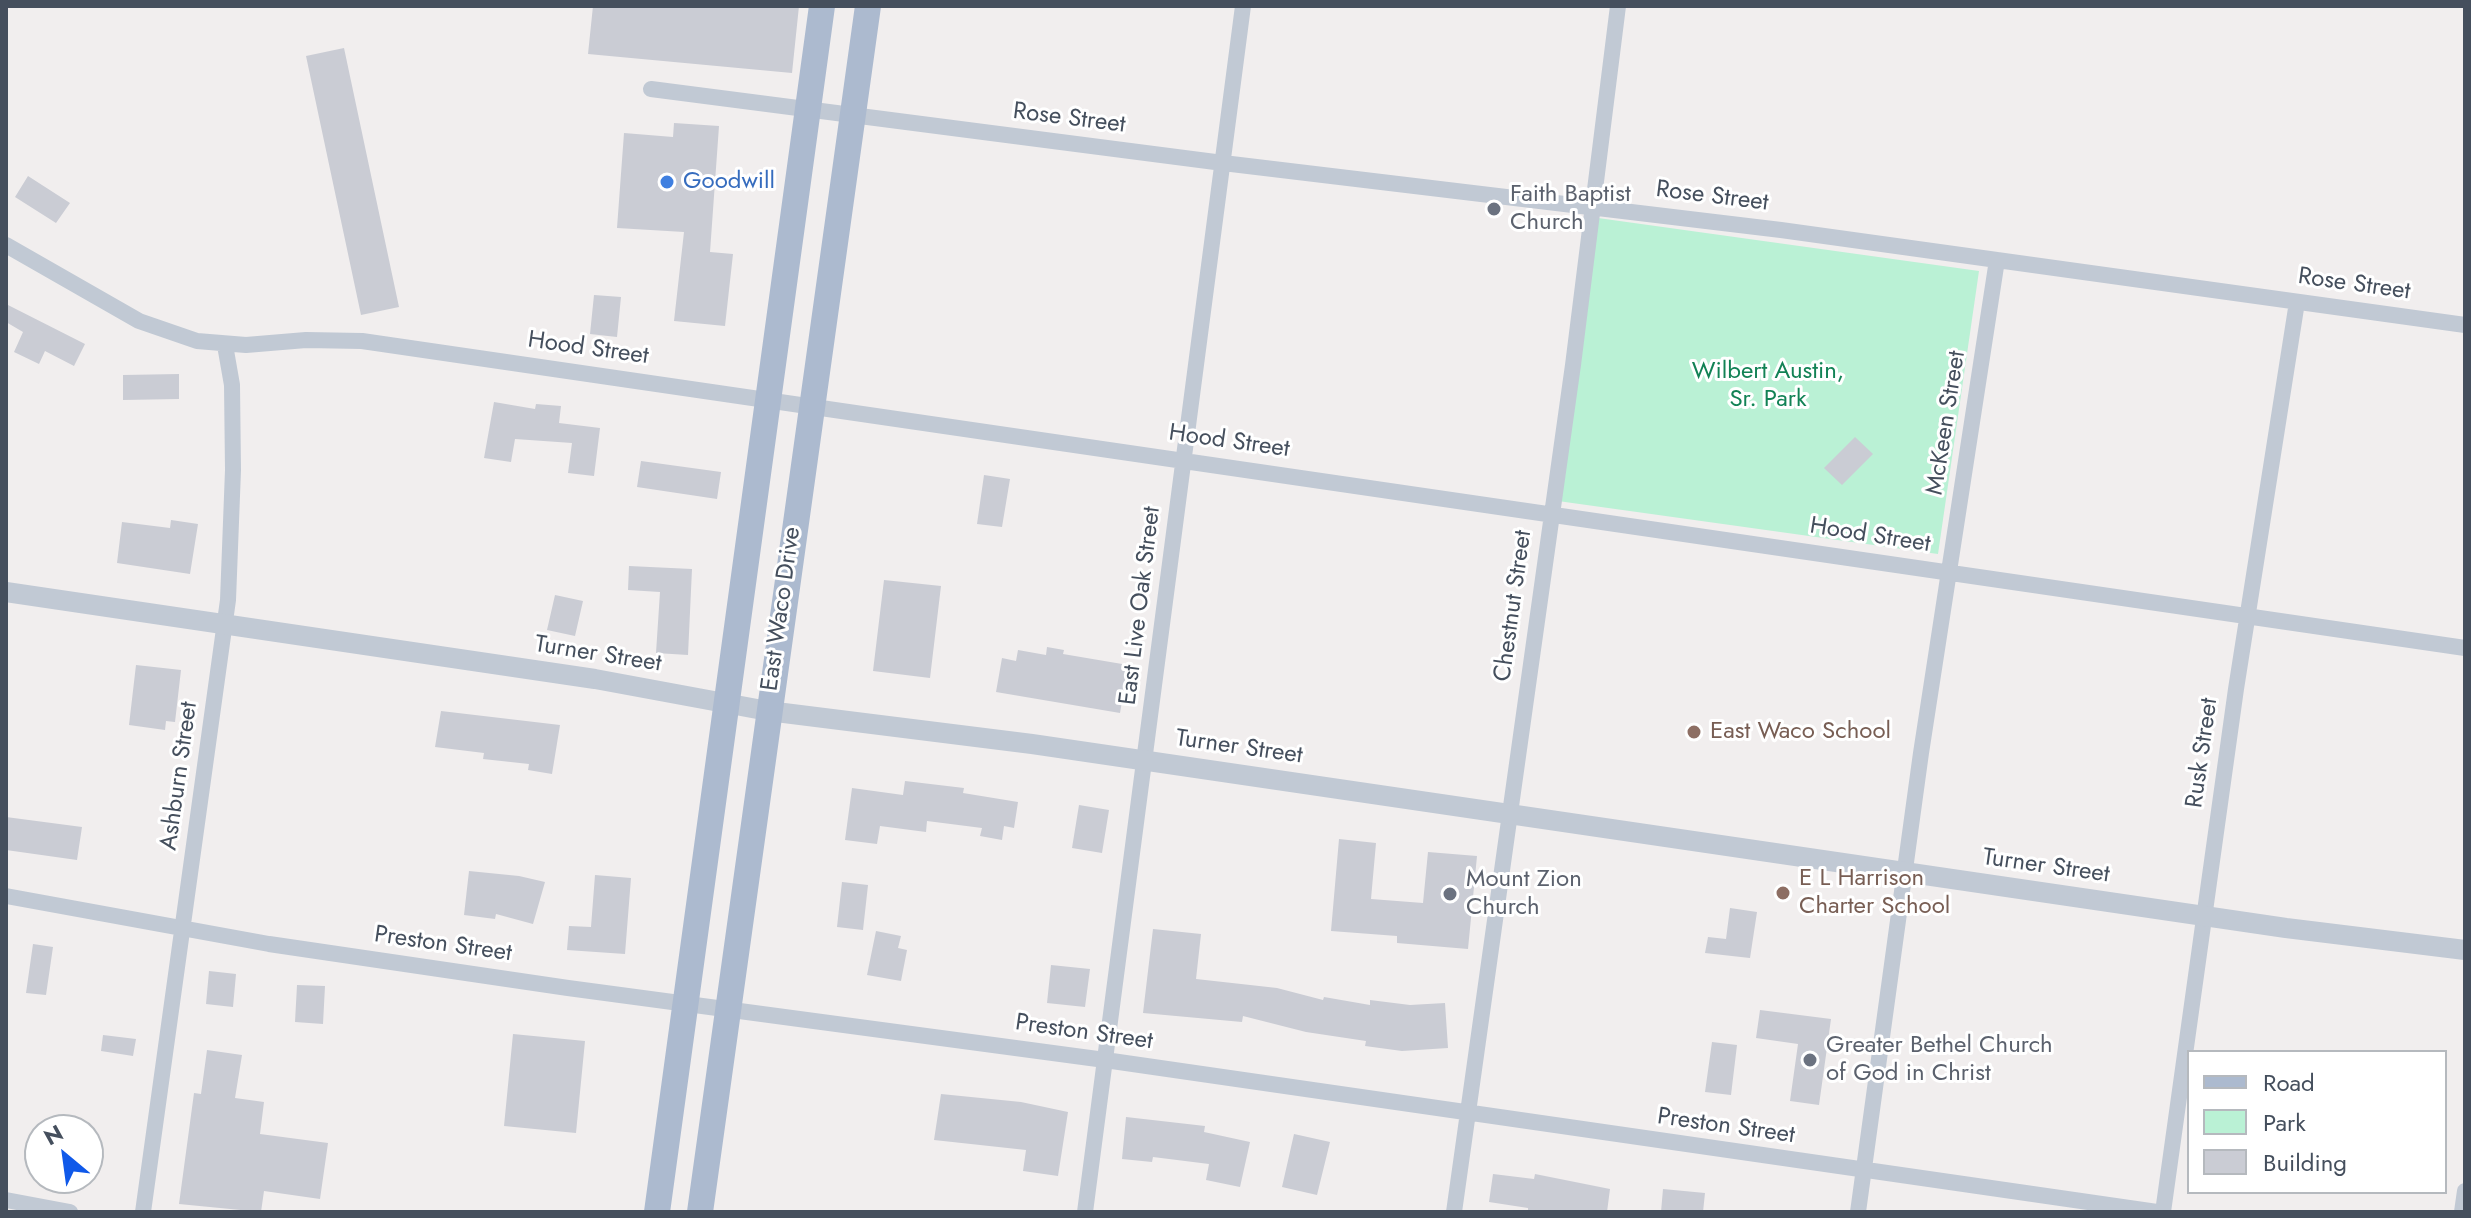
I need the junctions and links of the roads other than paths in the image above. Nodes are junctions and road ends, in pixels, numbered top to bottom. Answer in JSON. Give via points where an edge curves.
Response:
{"nodes":[{"id":1,"x":822,"y":6,"type":"edge"},
{"id":2,"x":868,"y":6,"type":"edge"},
{"id":3,"x":1243,"y":6,"type":"edge"},
{"id":4,"x":1618,"y":6,"type":"edge"},
{"id":5,"x":651,"y":89,"type":"dead end"},
{"id":6,"x":808,"y":108,"type":"junction"},
{"id":7,"x":854,"y":115,"type":"junction"},
{"id":8,"x":1223,"y":163,"type":"junction"},
{"id":9,"x":1592,"y":208,"type":"junction"},
{"id":10,"x":6,"y":245,"type":"edge"},
{"id":11,"x":1997,"y":260,"type":"junction"},
{"id":12,"x":2297,"y":302,"type":"junction"},
{"id":13,"x":2465,"y":325,"type":"edge"},
{"id":14,"x":225,"y":345,"type":"junction"},
{"id":15,"x":768,"y":399,"type":"junction"},
{"id":16,"x":810,"y":406,"type":"junction"},
{"id":17,"x":1185,"y":460,"type":"junction"},
{"id":18,"x":1551,"y":514,"type":"junction"},
{"id":19,"x":1949,"y":573,"type":"junction"},
{"id":20,"x":6,"y":592,"type":"edge"},
{"id":21,"x":2247,"y":617,"type":"junction"},
{"id":22,"x":225,"y":625,"type":"junction"},
{"id":23,"x":2465,"y":648,"type":"edge"},
{"id":24,"x":728,"y":704,"type":"junction"},
{"id":25,"x":768,"y":711,"type":"junction"},
{"id":26,"x":1145,"y":761,"type":"junction"},
{"id":27,"x":1509,"y":814,"type":"junction"},
{"id":28,"x":1904,"y":872,"type":"junction"},
{"id":29,"x":6,"y":896,"type":"edge"},
{"id":30,"x":2205,"y":916,"type":"junction"},
{"id":31,"x":182,"y":929,"type":"junction"},
{"id":32,"x":2465,"y":950,"type":"edge"},
{"id":33,"x":684,"y":1004,"type":"junction"},
{"id":34,"x":727,"y":1009,"type":"junction"},
{"id":35,"x":1105,"y":1060,"type":"junction"},
{"id":36,"x":1467,"y":1113,"type":"junction"},
{"id":37,"x":1863,"y":1171,"type":"junction"},
{"id":38,"x":2465,"y":1191,"type":"edge"},
{"id":39,"x":6,"y":1200,"type":"edge"},
{"id":40,"x":70,"y":1212,"type":"edge"},
{"id":41,"x":143,"y":1212,"type":"edge"},
{"id":42,"x":657,"y":1212,"type":"edge"},
{"id":43,"x":700,"y":1212,"type":"edge"},
{"id":44,"x":1085,"y":1212,"type":"edge"},
{"id":45,"x":1454,"y":1212,"type":"edge"},
{"id":46,"x":1858,"y":1212,"type":"edge"},
{"id":47,"x":2160,"y":1212,"type":"edge"},
{"id":48,"x":2462,"y":1212,"type":"edge"}],
"edges":[{"from":1,"to":6,"type":"main road","name":"East Waco Drive"},
{"from":2,"to":7,"type":"main road","name":"East Waco Drive"},
{"from":3,"to":8,"type":"street","name":"East Live Oak Street"},
{"from":4,"to":9,"type":"street","name":"Chestnut Street"},
{"from":5,"to":6,"type":"street","name":"Rose Street"},
{"from":6,"to":7,"type":"street","name":"Rose Street"},
{"from":6,"to":15,"type":"main road","name":"East Waco Drive"},
{"from":7,"to":8,"type":"street","name":"Rose Street"},
{"from":7,"to":16,"type":"main road","name":"East Waco Drive"},
{"from":8,"to":9,"type":"street","name":"Rose Street"},
{"from":8,"to":17,"type":"street","name":"East Live Oak Street"},
{"from":9,"to":11,"type":"street","name":"Rose Street"},
{"from":9,"to":18,"type":"street","name":"Chestnut Street"},
{"from":10,"to":14,"type":"street","name":"Hood Street","via":[[153,328]]},
{"from":11,"to":12,"type":"street","name":"Rose Street"},
{"from":11,"to":19,"type":"street","name":"McKeen Street"},
{"from":12,"to":13,"type":"street","name":"Rose Street"},
{"from":12,"to":21,"type":"street","name":"Rusk Street"},
{"from":14,"to":15,"type":"street","name":"Hood Street","via":[[362,341]]},
{"from":14,"to":22,"type":"street","name":"Ashburn Street","via":[[232,385],[233,470]]},
{"from":15,"to":16,"type":"street","name":"Hood Street"},
{"from":15,"to":24,"type":"main road","name":"East Waco Drive"},
{"from":16,"to":17,"type":"street","name":"Hood Street"},
{"from":16,"to":25,"type":"main road","name":"East Waco Drive"},
{"from":17,"to":18,"type":"street","name":"Hood Street"},
{"from":17,"to":26,"type":"street","name":"East Live Oak Street"},
{"from":18,"to":19,"type":"street","name":"Hood Street"},
{"from":18,"to":27,"type":"street","name":"Chestnut Street"},
{"from":19,"to":21,"type":"street","name":"Hood Street"},
{"from":19,"to":28,"type":"street","name":"McKeen Street"},
{"from":20,"to":22,"type":"street","name":"Turner Street"},
{"from":21,"to":23,"type":"street","name":"Hood Street"},
{"from":21,"to":30,"type":"street","name":"Rusk Street"},
{"from":22,"to":24,"type":"street","name":"Turner Street","via":[[595,679]]},
{"from":22,"to":31,"type":"street","name":"Ashburn Street"},
{"from":24,"to":25,"type":"street","name":"Turner Street"},
{"from":24,"to":33,"type":"main road","name":"East Waco Drive"},
{"from":25,"to":26,"type":"street","name":"Turner Street"},
{"from":25,"to":34,"type":"main road","name":"East Waco Drive"},
{"from":26,"to":27,"type":"street","name":"Turner Street"},
{"from":26,"to":35,"type":"street","name":"East Live Oak Street"},
{"from":27,"to":28,"type":"street","name":"Turner Street"},
{"from":27,"to":36,"type":"street","name":"Chestnut Street"},
{"from":28,"to":30,"type":"street","name":"Turner Street"},
{"from":28,"to":37,"type":"street","name":"McKeen Street"},
{"from":29,"to":31,"type":"street","name":"Preston Street"},
{"from":30,"to":32,"type":"street","name":"Turner Street"},
{"from":30,"to":47,"type":"street","name":"Rusk Street"},
{"from":31,"to":33,"type":"street","name":"Preston Street"},
{"from":31,"to":41,"type":"street","name":"Ashburn Street"},
{"from":33,"to":34,"type":"street","name":"Preston Street"},
{"from":33,"to":42,"type":"main road","name":"East Waco Drive"},
{"from":34,"to":35,"type":"street","name":"Preston Street"},
{"from":34,"to":43,"type":"main road","name":"East Waco Drive"},
{"from":35,"to":36,"type":"street","name":"Preston Street"},
{"from":35,"to":44,"type":"street","name":"East Live Oak Street"},
{"from":36,"to":37,"type":"street","name":"Preston Street"},
{"from":36,"to":45,"type":"street","name":"Chestnut Street"},
{"from":37,"to":46,"type":"street","name":"McKeen Street"},
{"from":37,"to":47,"type":"street","name":"Preston Street"},
{"from":38,"to":48,"type":"street"},
{"from":39,"to":40,"type":"street"}]}
